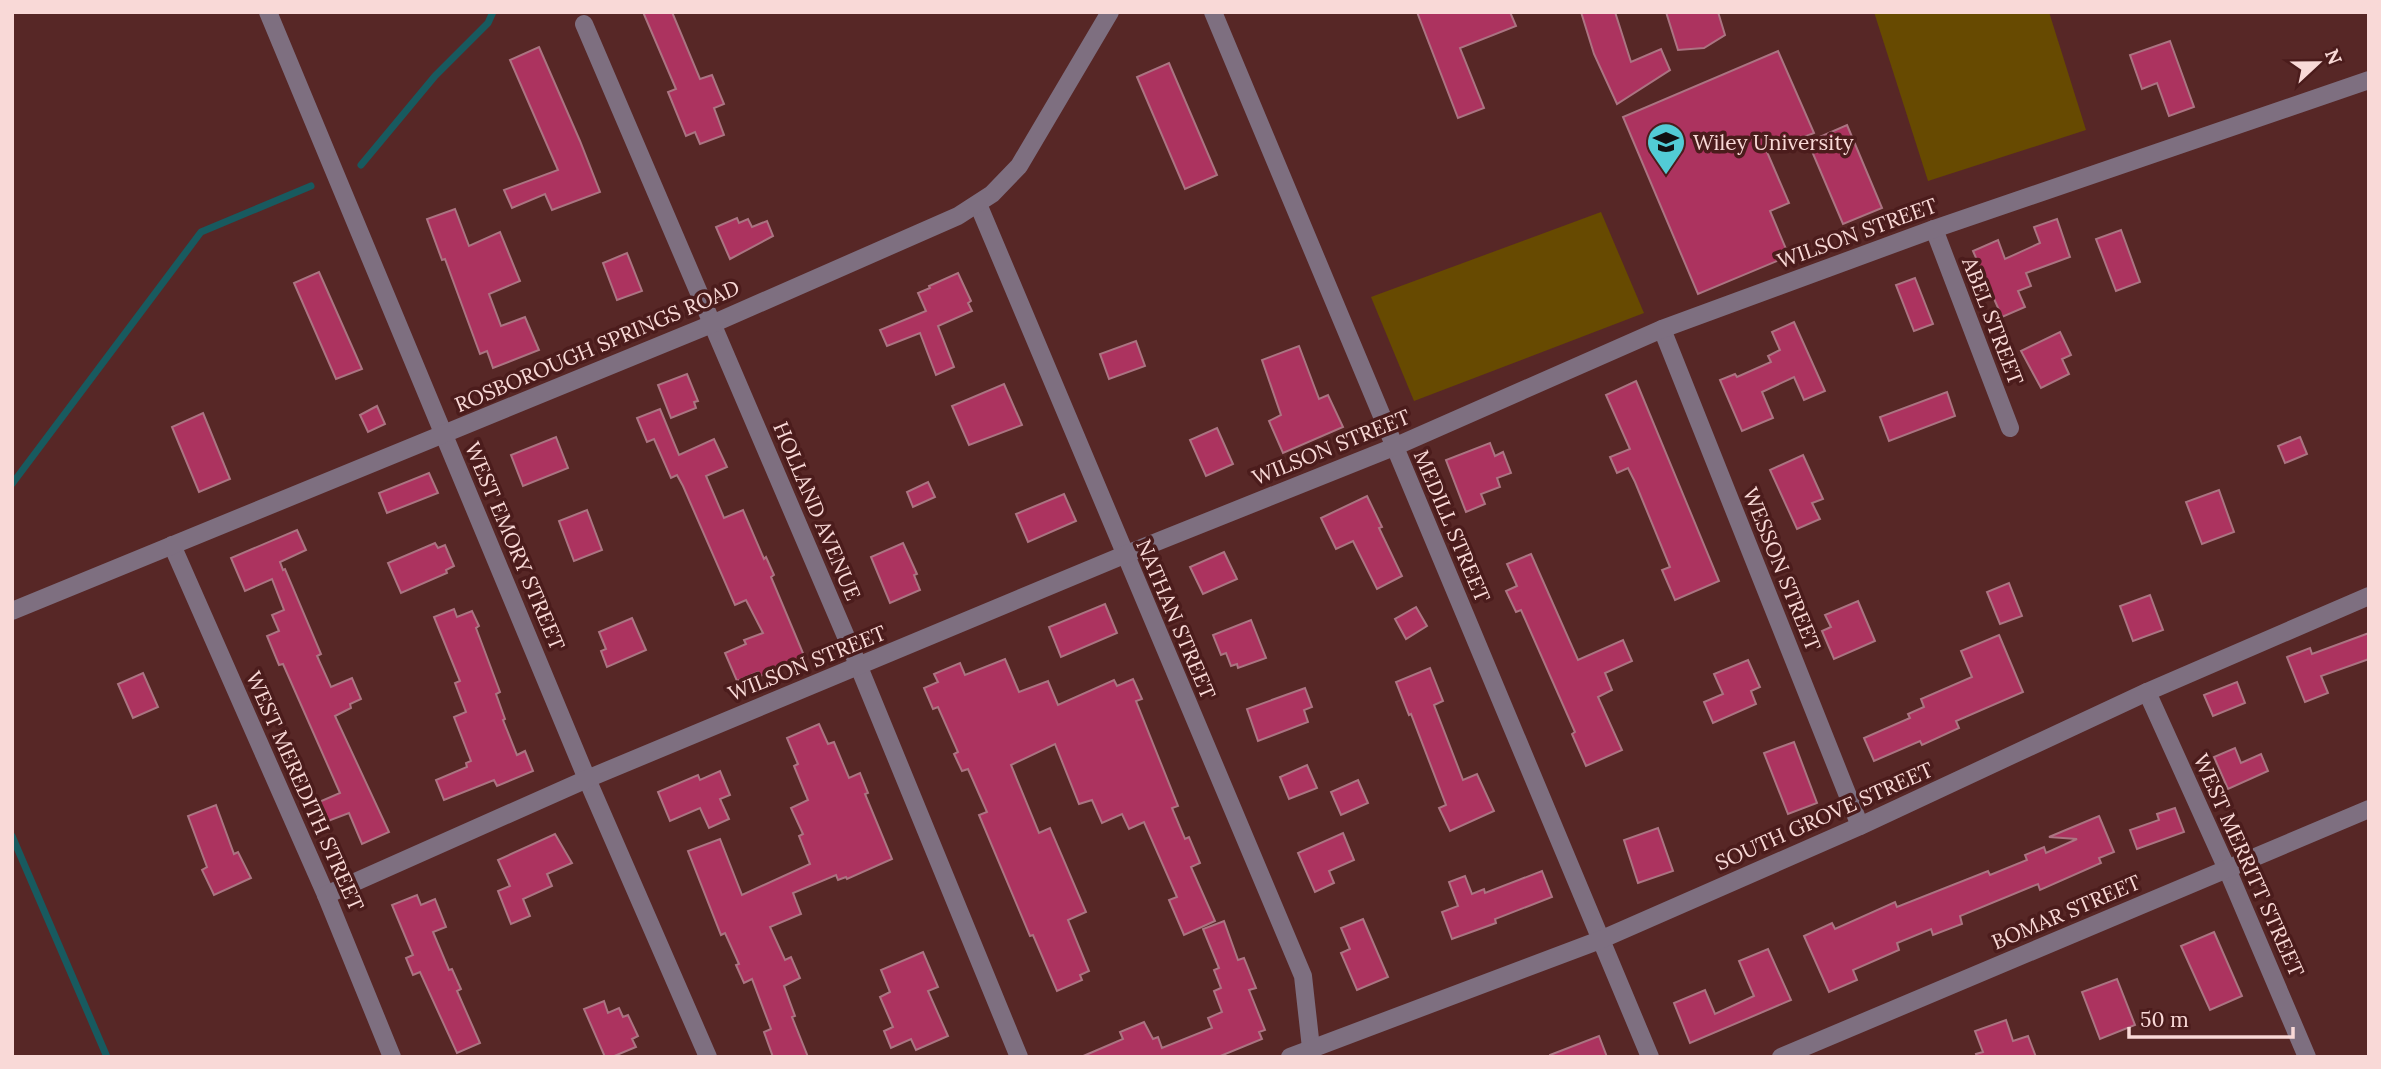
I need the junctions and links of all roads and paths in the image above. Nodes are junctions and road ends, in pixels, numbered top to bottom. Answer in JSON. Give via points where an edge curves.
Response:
{"nodes":[{"id":1,"x":268,"y":12,"type":"edge"},
{"id":2,"x":1110,"y":12,"type":"edge"},
{"id":3,"x":1213,"y":12,"type":"edge"},
{"id":4,"x":584,"y":24,"type":"dead end"},
{"id":5,"x":2369,"y":80,"type":"edge"},
{"id":6,"x":978,"y":204,"type":"junction"},
{"id":7,"x":1934,"y":229,"type":"junction"},
{"id":8,"x":712,"y":324,"type":"junction"},
{"id":9,"x":1662,"y":329,"type":"junction"},
{"id":10,"x":2010,"y":428,"type":"dead end"},
{"id":11,"x":444,"y":435,"type":"junction"},
{"id":12,"x":1394,"y":447,"type":"junction"},
{"id":13,"x":172,"y":545,"type":"junction"},
{"id":14,"x":1124,"y":555,"type":"junction"},
{"id":15,"x":2369,"y":596,"type":"edge"},
{"id":16,"x":12,"y":611,"type":"edge"},
{"id":17,"x":859,"y":667,"type":"junction"},
{"id":18,"x":2147,"y":692,"type":"junction"},
{"id":19,"x":587,"y":779,"type":"junction"},
{"id":20,"x":2369,"y":809,"type":"edge"},
{"id":21,"x":1860,"y":826,"type":"junction"},
{"id":22,"x":2228,"y":869,"type":"junction"},
{"id":23,"x":326,"y":894,"type":"junction"},
{"id":24,"x":1600,"y":940,"type":"junction"},
{"id":25,"x":1311,"y":1053,"type":"edge"},
{"id":26,"x":392,"y":1057,"type":"edge"},
{"id":27,"x":708,"y":1057,"type":"edge"},
{"id":28,"x":1019,"y":1057,"type":"edge"},
{"id":29,"x":1290,"y":1057,"type":"edge"},
{"id":30,"x":1650,"y":1057,"type":"edge"},
{"id":31,"x":1781,"y":1057,"type":"edge"},
{"id":32,"x":2307,"y":1057,"type":"edge"}],
"edges":[{"from":1,"to":11,"type":"street","name":"WEST EMORY STREET"},
{"from":2,"to":6,"type":"street","name":"ROSBOROUGH SPRINGS ROAD","via":[[1019,166]]},
{"from":3,"to":12,"type":"street","name":"MEDILL STREET"},
{"from":4,"to":8,"type":"street","name":"HOLLAND AVENUE"},
{"from":5,"to":7,"type":"street","name":"WILSON STREET"},
{"from":6,"to":8,"type":"street","name":"ROSBOROUGH SPRINGS ROAD"},
{"from":6,"to":14,"type":"street","name":"NATHAN STREET"},
{"from":7,"to":9,"type":"street","name":"WILSON STREET"},
{"from":7,"to":10,"type":"street","name":"ABEL STREET"},
{"from":8,"to":11,"type":"street","name":"ROSBOROUGH SPRINGS ROAD"},
{"from":8,"to":17,"type":"street","name":"HOLLAND AVENUE"},
{"from":9,"to":12,"type":"street","name":"WILSON STREET"},
{"from":9,"to":21,"type":"street","name":"WESSON STREET"},
{"from":11,"to":13,"type":"street","name":"ROSBOROUGH SPRINGS ROAD"},
{"from":11,"to":19,"type":"street","name":"WEST EMORY STREET"},
{"from":12,"to":14,"type":"street","name":"WILSON STREET"},
{"from":12,"to":24,"type":"street","name":"MEDILL STREET"},
{"from":13,"to":16,"type":"street","name":"ROSBOROUGH SPRINGS ROAD"},
{"from":13,"to":23,"type":"street","name":"WEST MEREDITH STREET"},
{"from":14,"to":17,"type":"street","name":"WILSON STREET"},
{"from":14,"to":25,"type":"street","name":"NATHAN STREET","via":[[1303,976]]},
{"from":15,"to":18,"type":"street","name":"SOUTH GROVE STREET"},
{"from":17,"to":19,"type":"street","name":"WILSON STREET"},
{"from":17,"to":28,"type":"street","name":"HOLLAND AVENUE"},
{"from":18,"to":21,"type":"street","name":"SOUTH GROVE STREET"},
{"from":18,"to":22,"type":"street","name":"WEST MERRITT STREET"},
{"from":19,"to":23,"type":"street","name":"WILSON STREET"},
{"from":19,"to":27,"type":"street","name":"WEST EMORY STREET"},
{"from":20,"to":22,"type":"street","name":"BOMAR STREET"},
{"from":21,"to":24,"type":"street","name":"SOUTH GROVE STREET"},
{"from":22,"to":31,"type":"street","name":"BOMAR STREET"},
{"from":22,"to":32,"type":"street","name":"WEST MERRITT STREET"},
{"from":23,"to":26,"type":"street","name":"WEST MEREDITH STREET"},
{"from":24,"to":25,"type":"street","name":"SOUTH GROVE STREET"},
{"from":24,"to":30,"type":"street","name":"MEDILL STREET"},
{"from":25,"to":29,"type":"street","name":"SOUTH GROVE STREET"}]}
